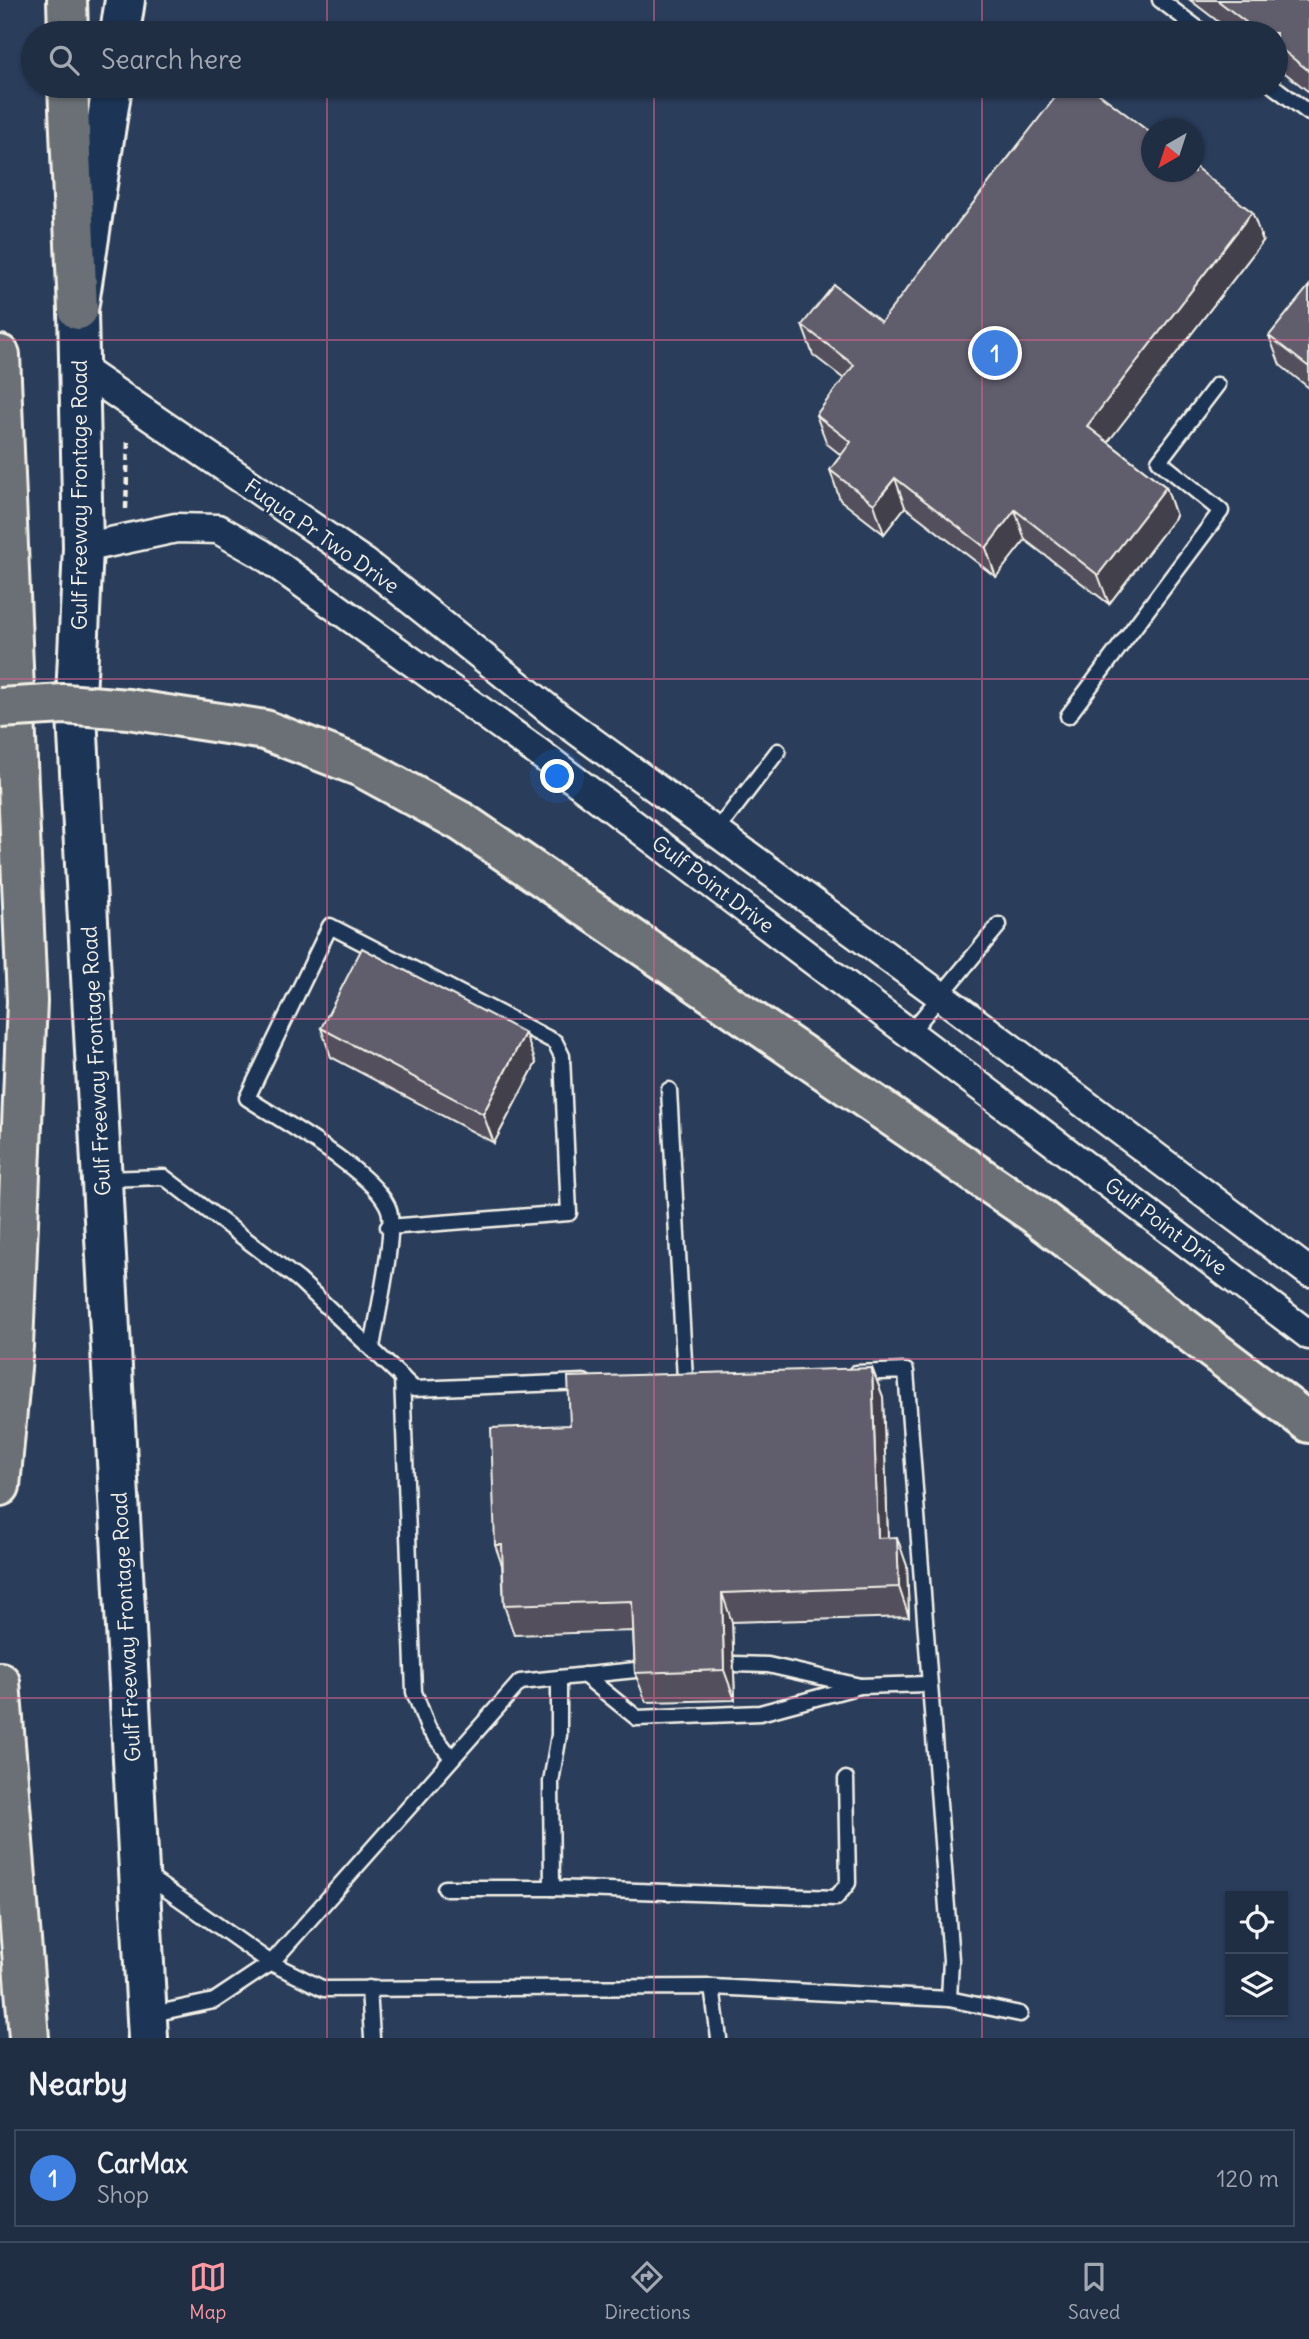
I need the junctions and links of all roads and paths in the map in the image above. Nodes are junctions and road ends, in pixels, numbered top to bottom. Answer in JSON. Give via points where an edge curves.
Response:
{"nodes":[{"id":1,"x":67,"y":0,"type":"edge"},
{"id":2,"x":125,"y":0,"type":"edge"},
{"id":3,"x":1160,"y":0,"type":"edge"},
{"id":4,"x":68,"y":21,"type":"edge"},
{"id":5,"x":122,"y":21,"type":"edge"},
{"id":6,"x":1188,"y":21,"type":"edge"},
{"id":7,"x":1288,"y":97,"type":"edge"},
{"id":8,"x":69,"y":98,"type":"edge"},
{"id":9,"x":110,"y":98,"type":"edge"},
{"id":10,"x":1309,"y":113,"type":"edge"},
{"id":11,"x":78,"y":310,"type":"junction"},
{"id":12,"x":0,"y":355,"type":"edge"},
{"id":13,"x":78,"y":367,"type":"junction"},
{"id":14,"x":1217,"y":385,"type":"dead end"},
{"id":15,"x":128,"y":438,"type":"dead end"},
{"id":16,"x":126,"y":520,"type":"dead end"},
{"id":17,"x":83,"y":548,"type":"junction"},
{"id":18,"x":0,"y":708,"type":"edge"},
{"id":19,"x":1068,"y":716,"type":"dead end"},
{"id":20,"x":558,"y":717,"type":"junction"},
{"id":21,"x":535,"y":750,"type":"junction"},
{"id":22,"x":778,"y":751,"type":"dead end"},
{"id":23,"x":716,"y":832,"type":"junction"},
{"id":24,"x":999,"y":925,"type":"dead end"},
{"id":25,"x":941,"y":996,"type":"junction"},
{"id":26,"x":911,"y":1033,"type":"junction"},
{"id":27,"x":669,"y":1090,"type":"dead end"},
{"id":28,"x":102,"y":1179,"type":"junction"},
{"id":29,"x":388,"y":1227,"type":"junction"},
{"id":30,"x":1309,"y":1272,"type":"edge"},
{"id":31,"x":1309,"y":1335,"type":"edge"},
{"id":32,"x":372,"y":1348,"type":"junction"},
{"id":33,"x":837,"y":1373,"type":"edge"},
{"id":34,"x":402,"y":1377,"type":"junction"},
{"id":35,"x":685,"y":1379,"type":"edge"},
{"id":36,"x":604,"y":1382,"type":"edge"},
{"id":37,"x":1309,"y":1423,"type":"edge"},
{"id":38,"x":0,"y":1486,"type":"edge"},
{"id":39,"x":734,"y":1664,"type":"dead end"},
{"id":40,"x":645,"y":1670,"type":"edge"},
{"id":41,"x":584,"y":1675,"type":"junction"},
{"id":42,"x":559,"y":1678,"type":"junction"},
{"id":43,"x":0,"y":1682,"type":"edge"},
{"id":44,"x":928,"y":1684,"type":"junction"},
{"id":45,"x":860,"y":1686,"type":"junction"},
{"id":46,"x":452,"y":1758,"type":"junction"},
{"id":47,"x":846,"y":1779,"type":"dead end"},
{"id":48,"x":139,"y":1870,"type":"junction"},
{"id":49,"x":445,"y":1888,"type":"dead end"},
{"id":50,"x":552,"y":1888,"type":"junction"},
{"id":51,"x":271,"y":1963,"type":"junction"},
{"id":52,"x":712,"y":1987,"type":"junction"},
{"id":53,"x":369,"y":1989,"type":"junction"},
{"id":54,"x":949,"y":1999,"type":"junction"},
{"id":55,"x":1020,"y":2014,"type":"dead end"},
{"id":56,"x":148,"y":2027,"type":"edge"},
{"id":57,"x":29,"y":2038,"type":"edge"},
{"id":58,"x":372,"y":2038,"type":"edge"},
{"id":59,"x":719,"y":2038,"type":"edge"}],
"edges":[{"from":1,"to":4,"type":"highway"},
{"from":2,"to":5,"type":"main road"},
{"from":3,"to":6,"type":"lane"},
{"from":7,"to":10,"type":"lane"},
{"from":8,"to":11,"type":"highway"},
{"from":9,"to":11,"type":"main road","name":"Gulf Freeway Frontage Road"},
{"from":11,"to":13,"type":"main road","name":"Gulf Freeway Frontage Road"},
{"from":12,"to":38,"type":"highway","via":[[27,1001],[13,1346]]},
{"from":13,"to":17,"type":"main road","name":"Gulf Freeway Frontage Road"},
{"from":13,"to":20,"type":"street","name":"Fuqua Pr Two Drive","via":[[365,563]]},
{"from":14,"to":19,"type":"lane","via":[[1159,461],[1221,512]]},
{"from":15,"to":16,"type":"path"},
{"from":17,"to":21,"type":"street","name":"Gulf Point Drive","via":[[176,528],[218,529],[262,554]]},
{"from":17,"to":28,"type":"main road","name":"Gulf Freeway Frontage Road","via":[[76,697]]},
{"from":18,"to":37,"type":"highway","bridge":true,"via":[[77,705],[265,730],[361,767],[462,822],[1033,1213]]},
{"from":20,"to":21,"type":"street"},
{"from":20,"to":23,"type":"street","name":"Gulf Point Drive"},
{"from":21,"to":26,"type":"street","name":"Gulf Point Drive"},
{"from":22,"to":23,"type":"lane"},
{"from":23,"to":25,"type":"street","name":"Gulf Point Drive"},
{"from":24,"to":25,"type":"lane"},
{"from":25,"to":26,"type":"lane"},
{"from":25,"to":30,"type":"street","name":"Gulf Point Drive"},
{"from":26,"to":31,"type":"street","name":"Gulf Point Drive"},
{"from":27,"to":35,"type":"lane"},
{"from":28,"to":32,"type":"lane","via":[[164,1177],[299,1280]]},
{"from":28,"to":48,"type":"main road","name":"Gulf Freeway Frontage Road"},
{"from":29,"to":29,"type":"lane","via":[[389,1211],[375,1189],[345,1162],[247,1098],[330,926],[555,1042],[562,1056],[569,1213]]},
{"from":29,"to":32,"type":"lane"},
{"from":32,"to":34,"type":"lane"},
{"from":33,"to":44,"type":"lane","via":[[906,1371]]},
{"from":34,"to":36,"type":"lane","via":[[414,1388]]},
{"from":34,"to":46,"type":"lane","via":[[414,1692],[428,1728]]},
{"from":39,"to":45,"type":"lane","via":[[768,1665]]},
{"from":40,"to":41,"type":"lane"},
{"from":41,"to":42,"type":"lane"},
{"from":41,"to":45,"type":"lane","via":[[637,1718],[760,1713]]},
{"from":42,"to":46,"type":"lane","via":[[520,1682]]},
{"from":42,"to":50,"type":"lane","via":[[559,1735],[551,1782]]},
{"from":43,"to":57,"type":"highway"},
{"from":44,"to":45,"type":"lane"},
{"from":44,"to":54,"type":"lane","via":[[951,1960]]},
{"from":46,"to":51,"type":"lane"},
{"from":47,"to":50,"type":"lane","via":[[848,1883],[836,1898]]},
{"from":48,"to":51,"type":"lane"},
{"from":48,"to":56,"type":"main road","name":"Gulf Freeway Frontage Road"},
{"from":49,"to":50,"type":"lane"},
{"from":51,"to":53,"type":"lane","via":[[324,1989]]},
{"from":51,"to":56,"type":"lane","via":[[214,2001]]},
{"from":52,"to":53,"type":"lane"},
{"from":52,"to":54,"type":"lane"},
{"from":52,"to":59,"type":"lane"},
{"from":53,"to":58,"type":"lane"},
{"from":54,"to":55,"type":"lane"}]}
